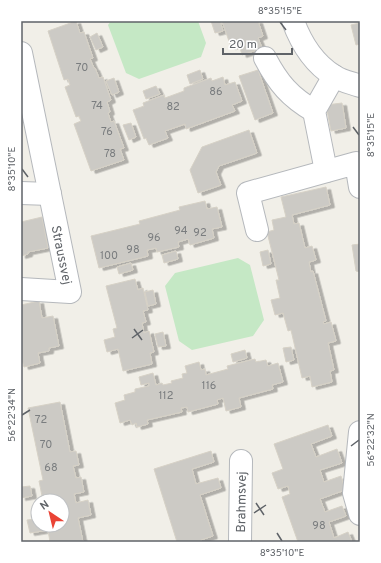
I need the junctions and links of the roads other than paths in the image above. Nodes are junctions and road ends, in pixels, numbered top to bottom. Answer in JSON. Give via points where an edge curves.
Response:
{"nodes":[{"id":1,"x":293,"y":21,"type":"edge"},
{"id":2,"x":21,"y":53,"type":"edge"},
{"id":3,"x":265,"y":58,"type":"dead end"},
{"id":4,"x":334,"y":76,"type":"junction"},
{"id":5,"x":360,"y":86,"type":"edge"},
{"id":6,"x":25,"y":95,"type":"edge"},
{"id":7,"x":314,"y":111,"type":"junction"},
{"id":8,"x":326,"y":171,"type":"junction"},
{"id":9,"x":360,"y":187,"type":"edge"},
{"id":10,"x":21,"y":193,"type":"edge"},
{"id":11,"x":50,"y":194,"type":"junction"},
{"id":12,"x":257,"y":230,"type":"dead end"},
{"id":13,"x":21,"y":289,"type":"edge"},
{"id":14,"x":360,"y":432,"type":"edge"},
{"id":15,"x":241,"y":461,"type":"dead end"},
{"id":16,"x":360,"y":514,"type":"edge"},
{"id":17,"x":240,"y":542,"type":"edge"}],
"edges":[{"from":1,"to":4,"type":"street","via":[[312,58]]},
{"from":2,"to":6,"type":"street","name":"Straussvej"},
{"from":3,"to":7,"type":"street","via":[[285,89],[298,102]]},
{"from":4,"to":5,"type":"street"},
{"from":4,"to":7,"type":"street"},
{"from":6,"to":11,"type":"street","name":"Straussvej"},
{"from":7,"to":8,"type":"street"},
{"from":8,"to":9,"type":"street","via":[[356,162]]},
{"from":8,"to":12,"type":"street","via":[[248,193]]},
{"from":10,"to":11,"type":"street"},
{"from":11,"to":13,"type":"street","name":"Straussvej","via":[[70,292]]},
{"from":14,"to":16,"type":"street","via":[[354,493]]},
{"from":15,"to":17,"type":"street","name":"Brahmsvej"}]}
